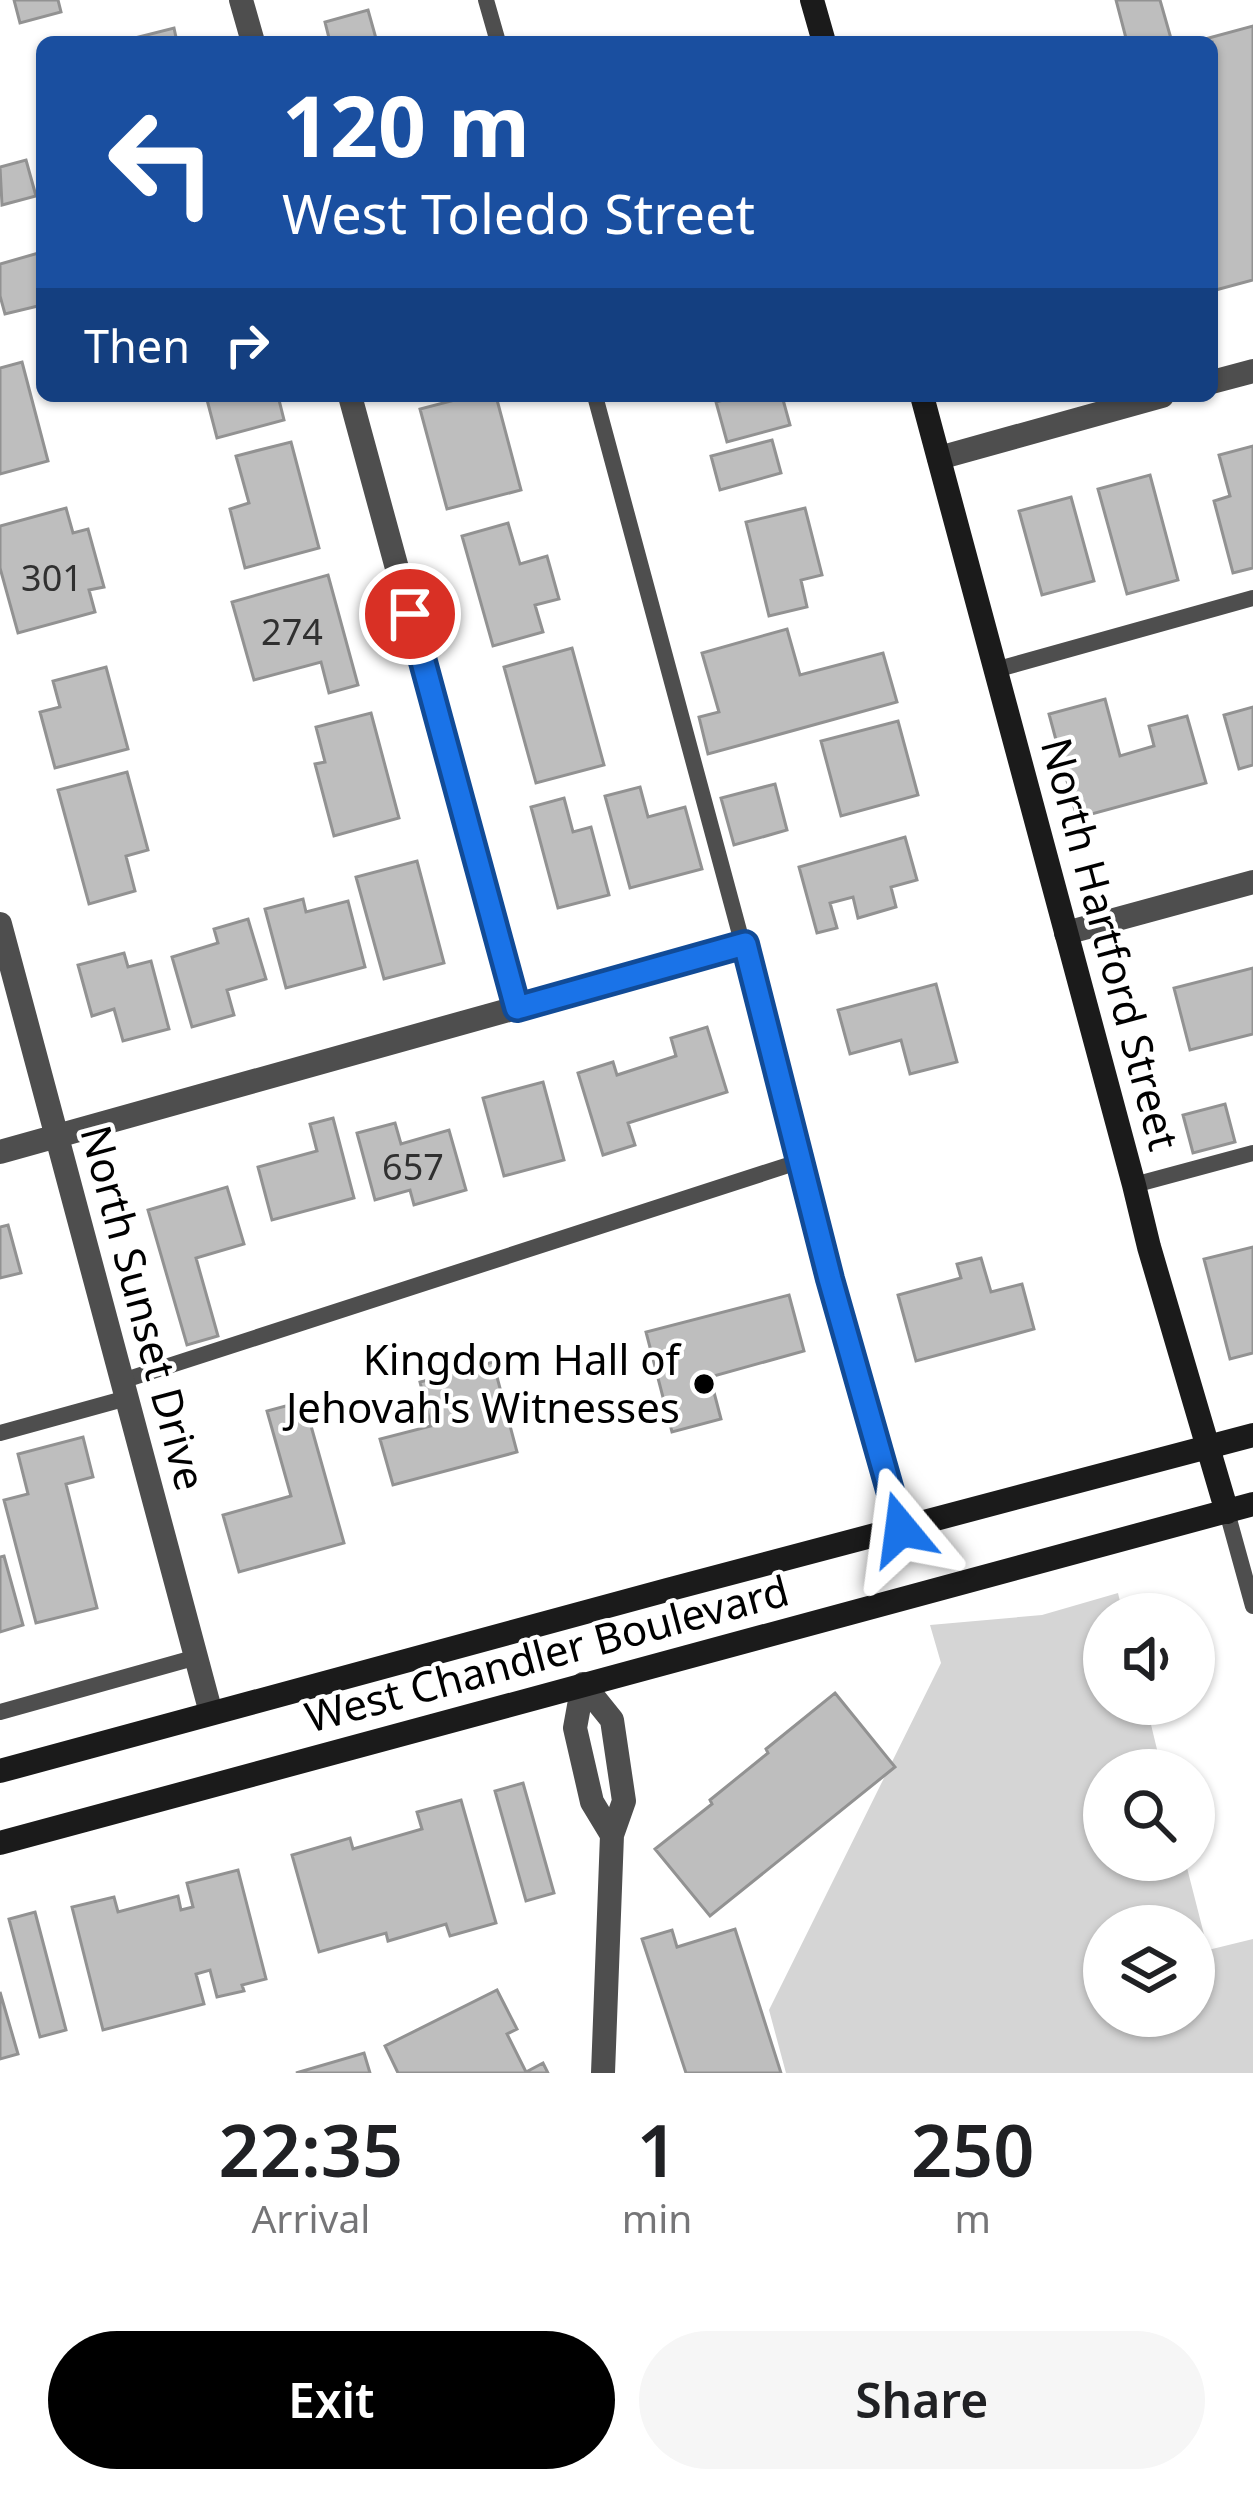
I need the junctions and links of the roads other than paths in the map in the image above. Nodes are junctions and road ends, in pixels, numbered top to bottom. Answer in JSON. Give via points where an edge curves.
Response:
{"nodes":[{"id":1,"x":241,"y":0,"type":"edge"},
{"id":2,"x":486,"y":0,"type":"edge"},
{"id":3,"x":812,"y":0,"type":"edge"},
{"id":4,"x":251,"y":36,"type":"edge"},
{"id":5,"x":496,"y":36,"type":"edge"},
{"id":6,"x":822,"y":36,"type":"edge"},
{"id":7,"x":1253,"y":371,"type":"edge"},
{"id":8,"x":1218,"y":380,"type":"edge"},
{"id":9,"x":352,"y":402,"type":"edge"},
{"id":10,"x":597,"y":402,"type":"edge"},
{"id":11,"x":924,"y":402,"type":"edge"},
{"id":12,"x":1140,"y":402,"type":"edge"},
{"id":13,"x":939,"y":458,"type":"junction"},
{"id":14,"x":1253,"y":598,"type":"edge"},
{"id":15,"x":995,"y":670,"type":"junction"},
{"id":16,"x":1253,"y":882,"type":"edge"},
{"id":17,"x":0,"y":924,"type":"edge"},
{"id":18,"x":1066,"y":933,"type":"junction"},
{"id":19,"x":745,"y":944,"type":"junction"},
{"id":20,"x":517,"y":1008,"type":"junction"},
{"id":21,"x":57,"y":1136,"type":"junction"},
{"id":22,"x":0,"y":1152,"type":"edge"},
{"id":23,"x":1253,"y":1153,"type":"edge"},
{"id":24,"x":802,"y":1161,"type":"junction"},
{"id":25,"x":1134,"y":1185,"type":"junction"},
{"id":26,"x":125,"y":1389,"type":"junction"},
{"id":27,"x":0,"y":1433,"type":"edge"},
{"id":28,"x":1253,"y":1435,"type":"edge"},
{"id":29,"x":1207,"y":1446,"type":"junction"},
{"id":30,"x":1253,"y":1504,"type":"edge"},
{"id":31,"x":1227,"y":1512,"type":"junction"},
{"id":32,"x":901,"y":1529,"type":"junction"},
{"id":33,"x":1253,"y":1606,"type":"edge"},
{"id":34,"x":196,"y":1657,"type":"junction"},
{"id":35,"x":583,"y":1684,"type":"junction"},
{"id":36,"x":0,"y":1712,"type":"edge"},
{"id":37,"x":212,"y":1713,"type":"junction"},
{"id":38,"x":0,"y":1772,"type":"edge"},
{"id":39,"x":612,"y":1835,"type":"junction"},
{"id":40,"x":0,"y":1843,"type":"edge"},
{"id":41,"x":603,"y":2073,"type":"edge"}],
"edges":[{"from":1,"to":4,"type":"street"},
{"from":2,"to":5,"type":"lane"},
{"from":3,"to":6,"type":"main road"},
{"from":7,"to":8,"type":"street"},
{"from":9,"to":20,"type":"street"},
{"from":10,"to":19,"type":"lane"},
{"from":11,"to":13,"type":"main road","name":"North Hartford Street"},
{"from":12,"to":13,"type":"street"},
{"from":13,"to":15,"type":"main road","name":"North Hartford Street"},
{"from":14,"to":15,"type":"lane"},
{"from":15,"to":18,"type":"main road","name":"North Hartford Street"},
{"from":16,"to":18,"type":"street"},
{"from":17,"to":21,"type":"street","name":"North Sunset Drive"},
{"from":18,"to":25,"type":"main road","name":"North Hartford Street"},
{"from":19,"to":20,"type":"street"},
{"from":19,"to":24,"type":"lane"},
{"from":20,"to":21,"type":"street"},
{"from":21,"to":22,"type":"street"},
{"from":21,"to":26,"type":"street","name":"North Sunset Drive"},
{"from":23,"to":25,"type":"lane"},
{"from":24,"to":26,"type":"lane"},
{"from":24,"to":32,"type":"lane"},
{"from":25,"to":29,"type":"main road","name":"North Hartford Street"},
{"from":26,"to":27,"type":"lane"},
{"from":26,"to":34,"type":"street","name":"North Sunset Drive"},
{"from":28,"to":29,"type":"main road","name":"West Chandler Boulevard"},
{"from":29,"to":31,"type":"main road","name":"North Hartford Street"},
{"from":29,"to":32,"type":"main road","name":"West Chandler Boulevard"},
{"from":30,"to":31,"type":"main road","name":"West Chandler Boulevard"},
{"from":31,"to":33,"type":"lane"},
{"from":31,"to":35,"type":"main road","name":"West Chandler Boulevard"},
{"from":32,"to":37,"type":"main road","name":"West Chandler Boulevard"},
{"from":34,"to":36,"type":"lane"},
{"from":34,"to":37,"type":"street","name":"North Sunset Drive"},
{"from":35,"to":39,"type":"street","via":[[575,1728],[592,1802]]},
{"from":35,"to":39,"type":"street","via":[[612,1720],[624,1801]]},
{"from":35,"to":40,"type":"main road","name":"West Chandler Boulevard"},
{"from":37,"to":38,"type":"main road","name":"West Chandler Boulevard"},
{"from":39,"to":41,"type":"street"}]}
